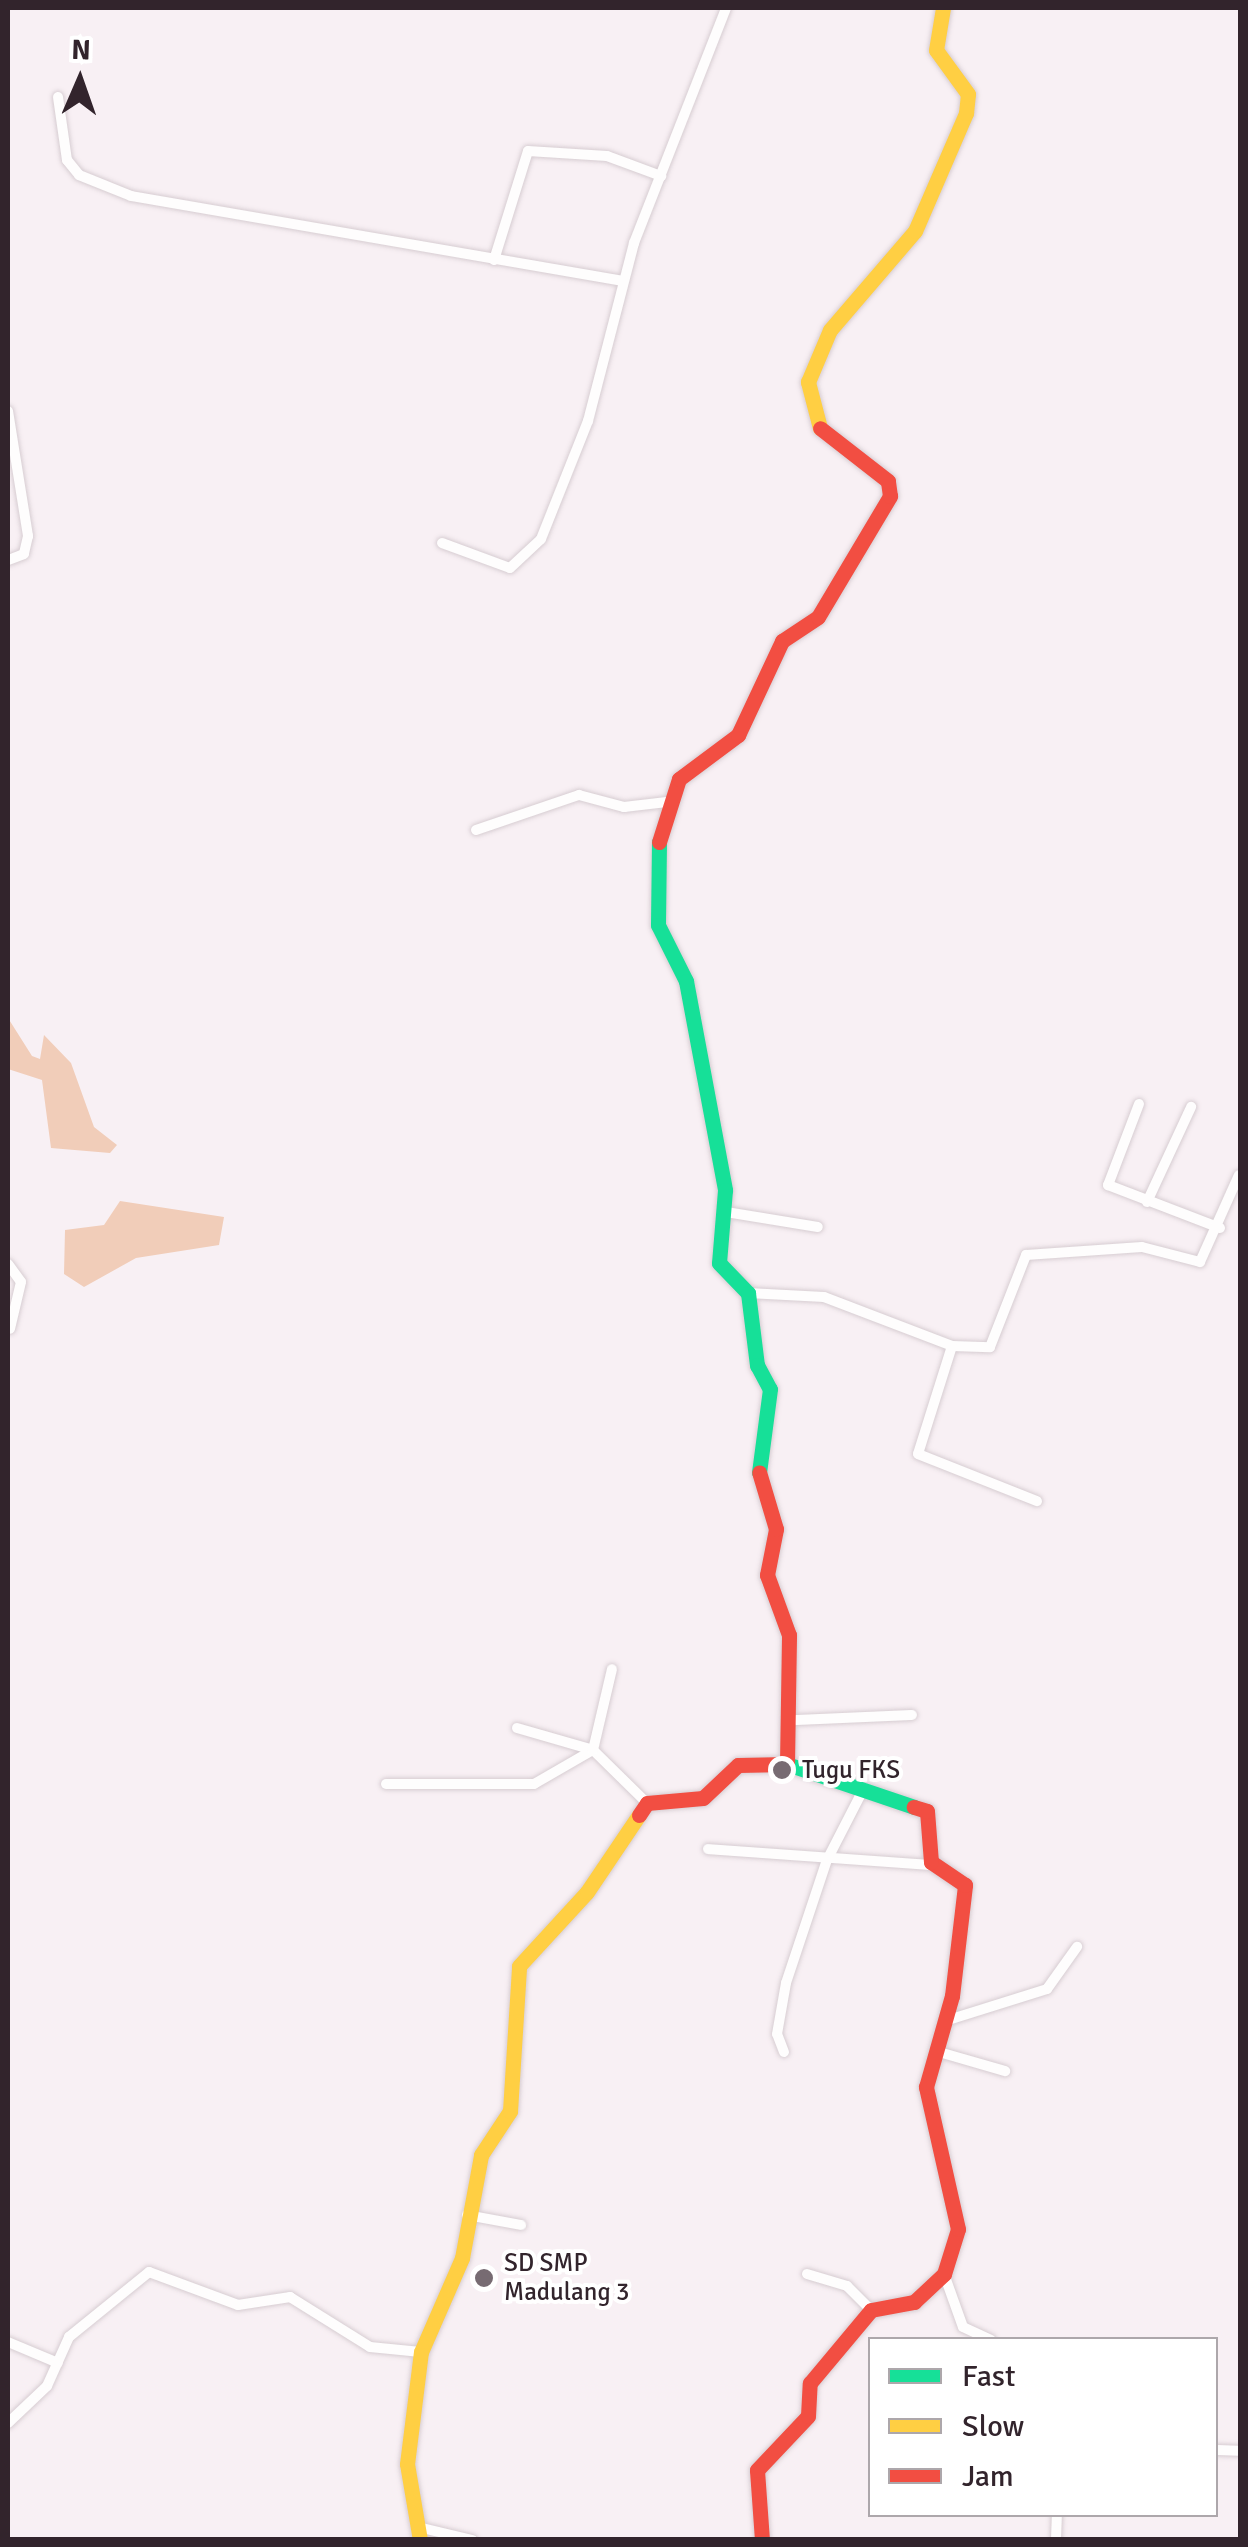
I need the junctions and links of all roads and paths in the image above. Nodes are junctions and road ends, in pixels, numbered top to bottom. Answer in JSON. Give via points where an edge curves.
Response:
{"nodes":[{"id":1,"x":726,"y":8,"type":"edge"},
{"id":2,"x":942,"y":8,"type":"edge"},
{"id":3,"x":58,"y":97,"type":"dead end"},
{"id":4,"x":662,"y":176,"type":"junction"},
{"id":5,"x":494,"y":260,"type":"junction"},
{"id":6,"x":624,"y":281,"type":"junction"},
{"id":7,"x":8,"y":411,"type":"edge"},
{"id":8,"x":442,"y":543,"type":"dead end"},
{"id":9,"x":8,"y":560,"type":"edge"},
{"id":10,"x":667,"y":802,"type":"junction"},
{"id":11,"x":476,"y":830,"type":"dead end"},
{"id":12,"x":1139,"y":1104,"type":"dead end"},
{"id":13,"x":1190,"y":1106,"type":"dead end"},
{"id":14,"x":1238,"y":1175,"type":"edge"},
{"id":15,"x":1147,"y":1202,"type":"junction"},
{"id":16,"x":726,"y":1212,"type":"junction"},
{"id":17,"x":818,"y":1226,"type":"dead end"},
{"id":18,"x":1220,"y":1228,"type":"junction"},
{"id":19,"x":8,"y":1264,"type":"edge"},
{"id":20,"x":748,"y":1293,"type":"junction"},
{"id":21,"x":10,"y":1329,"type":"dead end"},
{"id":22,"x":952,"y":1346,"type":"junction"},
{"id":23,"x":1037,"y":1501,"type":"dead end"},
{"id":24,"x":612,"y":1669,"type":"dead end"},
{"id":25,"x":912,"y":1716,"type":"dead end"},
{"id":26,"x":796,"y":1720,"type":"junction"},
{"id":27,"x":517,"y":1728,"type":"dead end"},
{"id":28,"x":594,"y":1750,"type":"junction"},
{"id":29,"x":787,"y":1764,"type":"junction"},
{"id":30,"x":386,"y":1784,"type":"dead end"},
{"id":31,"x":864,"y":1788,"type":"junction"},
{"id":32,"x":647,"y":1803,"type":"junction"},
{"id":33,"x":708,"y":1849,"type":"dead end"},
{"id":34,"x":827,"y":1860,"type":"junction"},
{"id":35,"x":932,"y":1864,"type":"junction"},
{"id":36,"x":1077,"y":1947,"type":"dead end"},
{"id":37,"x":945,"y":2021,"type":"junction"},
{"id":38,"x":784,"y":2052,"type":"dead end"},
{"id":39,"x":940,"y":2052,"type":"junction"},
{"id":40,"x":1005,"y":2071,"type":"dead end"},
{"id":41,"x":466,"y":2215,"type":"junction"},
{"id":42,"x":520,"y":2225,"type":"dead end"},
{"id":43,"x":807,"y":2274,"type":"dead end"},
{"id":44,"x":944,"y":2274,"type":"junction"},
{"id":45,"x":871,"y":2310,"type":"junction"},
{"id":46,"x":985,"y":2337,"type":"edge"},
{"id":47,"x":8,"y":2342,"type":"edge"},
{"id":48,"x":422,"y":2352,"type":"junction"},
{"id":49,"x":58,"y":2362,"type":"junction"},
{"id":50,"x":8,"y":2423,"type":"edge"},
{"id":51,"x":419,"y":2533,"type":"edge"},
{"id":52,"x":472,"y":2540,"type":"edge"},
{"id":53,"x":762,"y":2540,"type":"edge"}],
"edges":[{"from":1,"to":4,"type":"street"},
{"from":2,"to":10,"type":"street","via":[[936,50],[968,94],[966,113],[915,231],[830,330],[808,382],[820,427],[888,481],[890,496],[818,617],[782,641],[738,735],[678,778]]},
{"from":3,"to":5,"type":"street","via":[[68,160],[92,182]]},
{"from":4,"to":5,"type":"street","via":[[607,156],[528,151]]},
{"from":4,"to":6,"type":"street"},
{"from":5,"to":6,"type":"street"},
{"from":6,"to":8,"type":"street","via":[[583,436],[529,558],[498,566]]},
{"from":7,"to":9,"type":"street","via":[[28,536],[24,554]]},
{"from":10,"to":11,"type":"street","via":[[624,806],[579,795]]},
{"from":10,"to":16,"type":"street","via":[[658,925],[686,981]]},
{"from":12,"to":15,"type":"street","via":[[1106,1176],[1113,1190]]},
{"from":13,"to":15,"type":"street"},
{"from":14,"to":18,"type":"street"},
{"from":15,"to":18,"type":"street"},
{"from":16,"to":17,"type":"street"},
{"from":16,"to":20,"type":"street","via":[[719,1262]]},
{"from":18,"to":22,"type":"street","via":[[1194,1262],[1142,1247],[1032,1253],[996,1342]]},
{"from":19,"to":21,"type":"street","via":[[22,1282]]},
{"from":20,"to":22,"type":"street","via":[[840,1300]]},
{"from":20,"to":26,"type":"street","via":[[757,1366],[770,1389],[758,1480],[776,1529],[767,1576],[788,1634]]},
{"from":22,"to":23,"type":"street","via":[[918,1454]]},
{"from":24,"to":28,"type":"street"},
{"from":25,"to":26,"type":"street"},
{"from":26,"to":29,"type":"street"},
{"from":27,"to":28,"type":"street"},
{"from":28,"to":30,"type":"street","via":[[534,1784],[503,1790]]},
{"from":28,"to":32,"type":"street"},
{"from":29,"to":31,"type":"street"},
{"from":29,"to":32,"type":"street","via":[[738,1765],[703,1798]]},
{"from":31,"to":34,"type":"street"},
{"from":31,"to":35,"type":"street","via":[[931,1814]]},
{"from":32,"to":41,"type":"street","via":[[587,1892],[519,1966],[510,1998],[510,2111],[481,2154]]},
{"from":33,"to":34,"type":"street"},
{"from":34,"to":35,"type":"street"},
{"from":34,"to":38,"type":"street","via":[[779,2008]]},
{"from":35,"to":37,"type":"street","via":[[966,1889]]},
{"from":36,"to":37,"type":"street","via":[[1047,1989]]},
{"from":37,"to":39,"type":"street"},
{"from":39,"to":40,"type":"street"},
{"from":39,"to":44,"type":"street","via":[[927,2107],[958,2229]]},
{"from":41,"to":42,"type":"street"},
{"from":41,"to":48,"type":"street","via":[[462,2258]]},
{"from":43,"to":45,"type":"street","via":[[847,2286]]},
{"from":44,"to":45,"type":"street","via":[[914,2302]]},
{"from":44,"to":46,"type":"street","via":[[964,2327]]},
{"from":45,"to":53,"type":"street","via":[[810,2382],[808,2416],[757,2470]]},
{"from":47,"to":49,"type":"street"},
{"from":48,"to":49,"type":"street","via":[[370,2346],[290,2297],[238,2305],[149,2272],[70,2337]]},
{"from":48,"to":51,"type":"street","via":[[407,2464]]},
{"from":49,"to":50,"type":"street"},
{"from":51,"to":52,"type":"street"}]}
